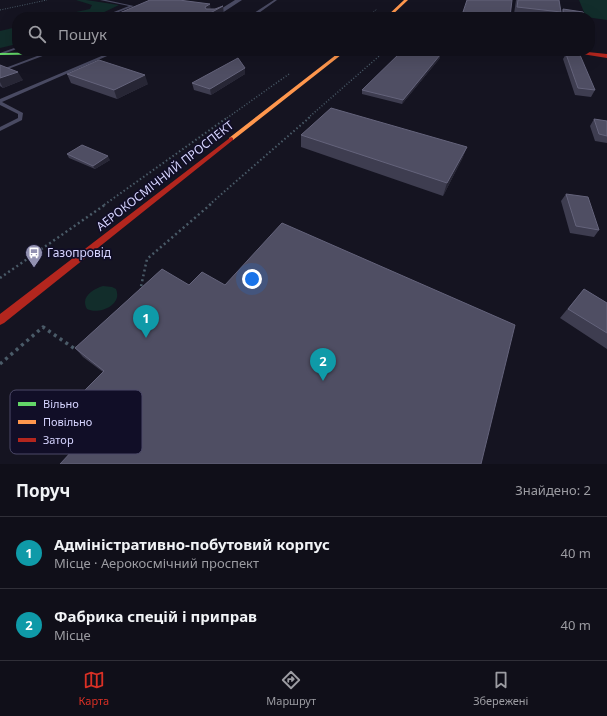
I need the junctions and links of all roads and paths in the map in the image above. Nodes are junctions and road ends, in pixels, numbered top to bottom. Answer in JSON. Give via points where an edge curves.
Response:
{"nodes":[{"id":1,"x":47,"y":0,"type":"edge"},
{"id":2,"x":101,"y":0,"type":"edge"},
{"id":3,"x":239,"y":0,"type":"edge"},
{"id":4,"x":276,"y":0,"type":"edge"},
{"id":5,"x":406,"y":0,"type":"edge"},
{"id":6,"x":0,"y":10,"type":"edge"},
{"id":7,"x":116,"y":12,"type":"edge"},
{"id":8,"x":219,"y":12,"type":"edge"},
{"id":9,"x":258,"y":12,"type":"edge"},
{"id":10,"x":393,"y":12,"type":"edge"},
{"id":11,"x":12,"y":50,"type":"edge"},
{"id":12,"x":0,"y":54,"type":"edge"},
{"id":13,"x":12,"y":54,"type":"edge"},
{"id":14,"x":595,"y":55,"type":"edge"},
{"id":15,"x":41,"y":56,"type":"edge"},
{"id":16,"x":105,"y":56,"type":"edge"},
{"id":17,"x":338,"y":56,"type":"edge"},
{"id":18,"x":379,"y":56,"type":"edge"},
{"id":19,"x":607,"y":56,"type":"edge"},
{"id":20,"x":0,"y":71,"type":"edge"},
{"id":21,"x":290,"y":73,"type":"dead end"},
{"id":22,"x":0,"y":102,"type":"edge"},
{"id":23,"x":0,"y":128,"type":"edge"},
{"id":24,"x":0,"y":278,"type":"edge"},
{"id":25,"x":139,"y":294,"type":"edge"},
{"id":26,"x":0,"y":320,"type":"edge"},
{"id":27,"x":81,"y":344,"type":"edge"},
{"id":28,"x":0,"y":364,"type":"edge"}],
"edges":[{"from":1,"to":6,"type":"path"},
{"from":2,"to":7,"type":"lane","via":[[132,6]]},
{"from":3,"to":8,"type":"street"},
{"from":4,"to":9,"type":"lane"},
{"from":5,"to":10,"type":"main road"},
{"from":11,"to":12,"type":"lane"},
{"from":12,"to":13,"type":"main road"},
{"from":14,"to":19,"type":"main road"},
{"from":15,"to":20,"type":"lane"},
{"from":16,"to":22,"type":"lane"},
{"from":17,"to":26,"type":"main road","name":"АЕРОКОСМІЧНИЙ ПРОСПЕКТ"},
{"from":18,"to":25,"type":"path","via":[[146,259]]},
{"from":21,"to":24,"type":"path"},
{"from":22,"to":23,"type":"lane","via":[[20,113],[20,119]]},
{"from":27,"to":28,"type":"path","via":[[75,349],[44,327]]}]}
